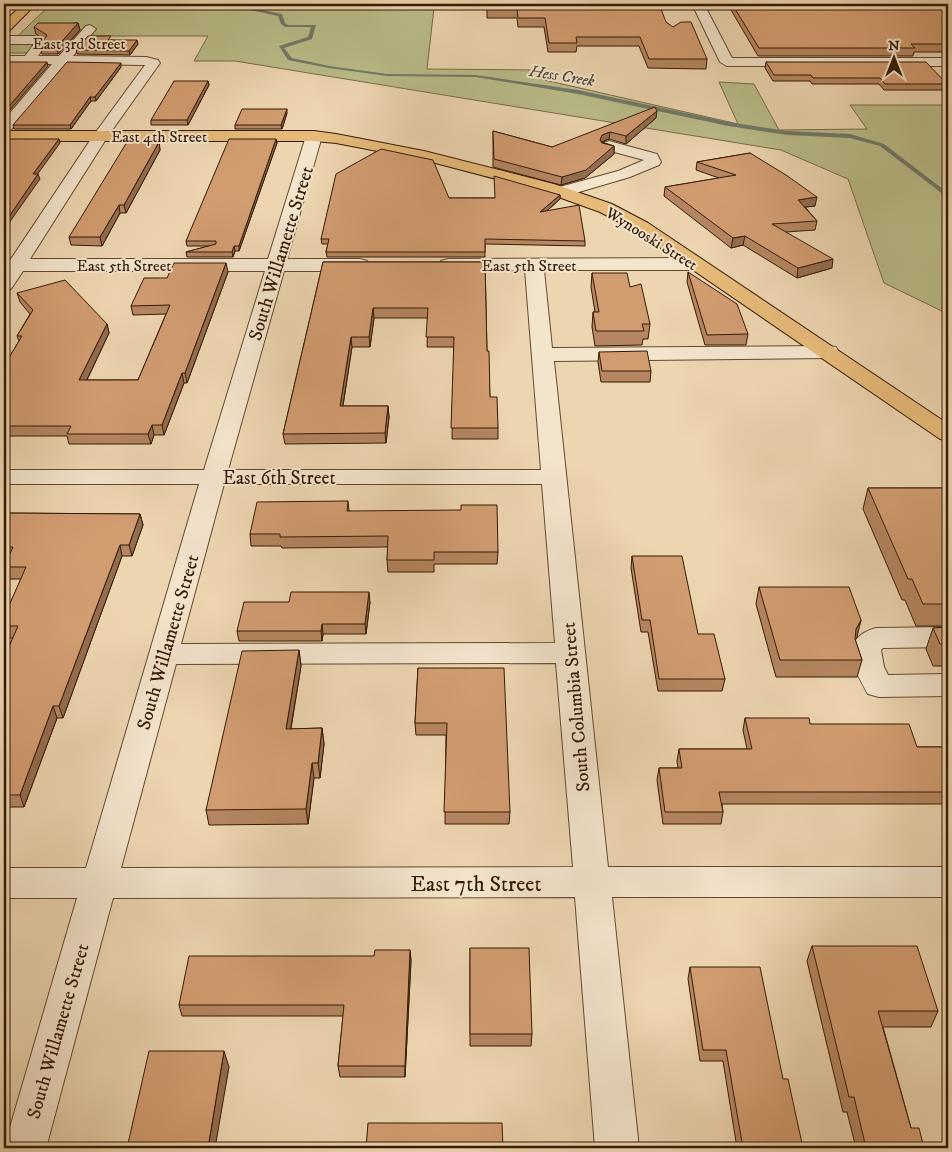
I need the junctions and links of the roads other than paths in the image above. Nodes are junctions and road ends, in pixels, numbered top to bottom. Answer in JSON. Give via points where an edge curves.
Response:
{"nodes":[{"id":1,"x":30,"y":4,"type":"edge"},
{"id":2,"x":463,"y":4,"type":"edge"},
{"id":3,"x":534,"y":4,"type":"edge"},
{"id":4,"x":613,"y":4,"type":"edge"},
{"id":5,"x":699,"y":4,"type":"edge"},
{"id":6,"x":779,"y":4,"type":"edge"},
{"id":7,"x":664,"y":8,"type":"edge"},
{"id":8,"x":4,"y":29,"type":"edge"},
{"id":9,"x":90,"y":29,"type":"dead end"},
{"id":10,"x":4,"y":40,"type":"edge"},
{"id":11,"x":4,"y":60,"type":"edge"},
{"id":12,"x":28,"y":60,"type":"junction"},
{"id":13,"x":63,"y":60,"type":"junction"},
{"id":14,"x":948,"y":62,"type":"edge"},
{"id":15,"x":101,"y":136,"type":"junction"},
{"id":16,"x":314,"y":136,"type":"junction"},
{"id":17,"x":6,"y":137,"type":"edge"},
{"id":18,"x":608,"y":146,"type":"edge"},
{"id":19,"x":562,"y":192,"type":"junction"},
{"id":20,"x":694,"y":264,"type":"junction"},
{"id":21,"x":10,"y":265,"type":"edge"},
{"id":22,"x":275,"y":265,"type":"junction"},
{"id":23,"x":375,"y":265,"type":"edge"},
{"id":24,"x":434,"y":265,"type":"edge"},
{"id":25,"x":534,"y":265,"type":"junction"},
{"id":26,"x":4,"y":285,"type":"edge"},
{"id":27,"x":828,"y":352,"type":"junction"},
{"id":28,"x":542,"y":355,"type":"junction"},
{"id":29,"x":948,"y":434,"type":"edge"},
{"id":30,"x":4,"y":477,"type":"edge"},
{"id":31,"x":214,"y":477,"type":"junction"},
{"id":32,"x":554,"y":477,"type":"junction"},
{"id":33,"x":948,"y":637,"type":"edge"},
{"id":34,"x":570,"y":653,"type":"junction"},
{"id":35,"x":164,"y":654,"type":"junction"},
{"id":36,"x":948,"y":685,"type":"edge"},
{"id":37,"x":592,"y":882,"type":"junction"},
{"id":38,"x":948,"y":882,"type":"edge"},
{"id":39,"x":4,"y":883,"type":"edge"},
{"id":40,"x":98,"y":883,"type":"junction"},
{"id":41,"x":24,"y":1148,"type":"edge"},
{"id":42,"x":617,"y":1148,"type":"edge"}],
"edges":[{"from":1,"to":8,"type":"main road"},
{"from":2,"to":3,"type":"street"},
{"from":4,"to":7,"type":"street"},
{"from":5,"to":6,"type":"street"},
{"from":5,"to":7,"type":"street"},
{"from":5,"to":14,"type":"street","via":[[727,62]]},
{"from":9,"to":13,"type":"street"},
{"from":10,"to":12,"type":"street","via":[[35,40],[41,43]]},
{"from":11,"to":12,"type":"street","name":"East 3rd Street"},
{"from":12,"to":13,"type":"street","name":"East 3rd Street"},
{"from":13,"to":15,"type":"street","name":"East 3rd Street","via":[[153,63]]},
{"from":13,"to":17,"type":"street"},
{"from":15,"to":16,"type":"main road","name":"East 4th Street"},
{"from":15,"to":17,"type":"main road","name":"East 4th Street"},
{"from":15,"to":21,"type":"street"},
{"from":16,"to":19,"type":"main road","name":"Wynooski Street","via":[[354,140]]},
{"from":16,"to":22,"type":"street","name":"South Willamette Street"},
{"from":18,"to":19,"type":"street","via":[[651,157],[653,162]]},
{"from":19,"to":20,"type":"main road","name":"Wynooski Street","via":[[612,209]]},
{"from":20,"to":25,"type":"street","name":"East 5th Street"},
{"from":20,"to":27,"type":"main road","name":"Wynooski Street"},
{"from":21,"to":22,"type":"street","name":"East 5th Street"},
{"from":21,"to":26,"type":"street"},
{"from":22,"to":23,"type":"street","name":"East 5th Street"},
{"from":22,"to":31,"type":"street","name":"South Willamette Street"},
{"from":24,"to":25,"type":"street","name":"East 5th Street"},
{"from":25,"to":28,"type":"street","name":"South Columbia Street"},
{"from":27,"to":28,"type":"street"},
{"from":27,"to":29,"type":"main road","name":"Wynooski Street"},
{"from":28,"to":32,"type":"street","name":"South Columbia Street"},
{"from":30,"to":31,"type":"street","name":"East 6th Street"},
{"from":31,"to":32,"type":"street","name":"East 6th Street"},
{"from":31,"to":35,"type":"street","name":"South Willamette Street"},
{"from":32,"to":34,"type":"street","name":"South Columbia Street"},
{"from":33,"to":36,"type":"street","via":[[876,638],[866,647],[869,667],[879,686]]},
{"from":34,"to":35,"type":"street"},
{"from":34,"to":37,"type":"street","name":"South Columbia Street"},
{"from":35,"to":40,"type":"street","name":"South Willamette Street"},
{"from":37,"to":38,"type":"street","name":"East 7th Street"},
{"from":37,"to":40,"type":"street","name":"East 7th Street"},
{"from":37,"to":42,"type":"street","name":"South Columbia Street"},
{"from":39,"to":40,"type":"street","name":"East 7th Street"},
{"from":40,"to":41,"type":"street","name":"South Willamette Street"}]}
